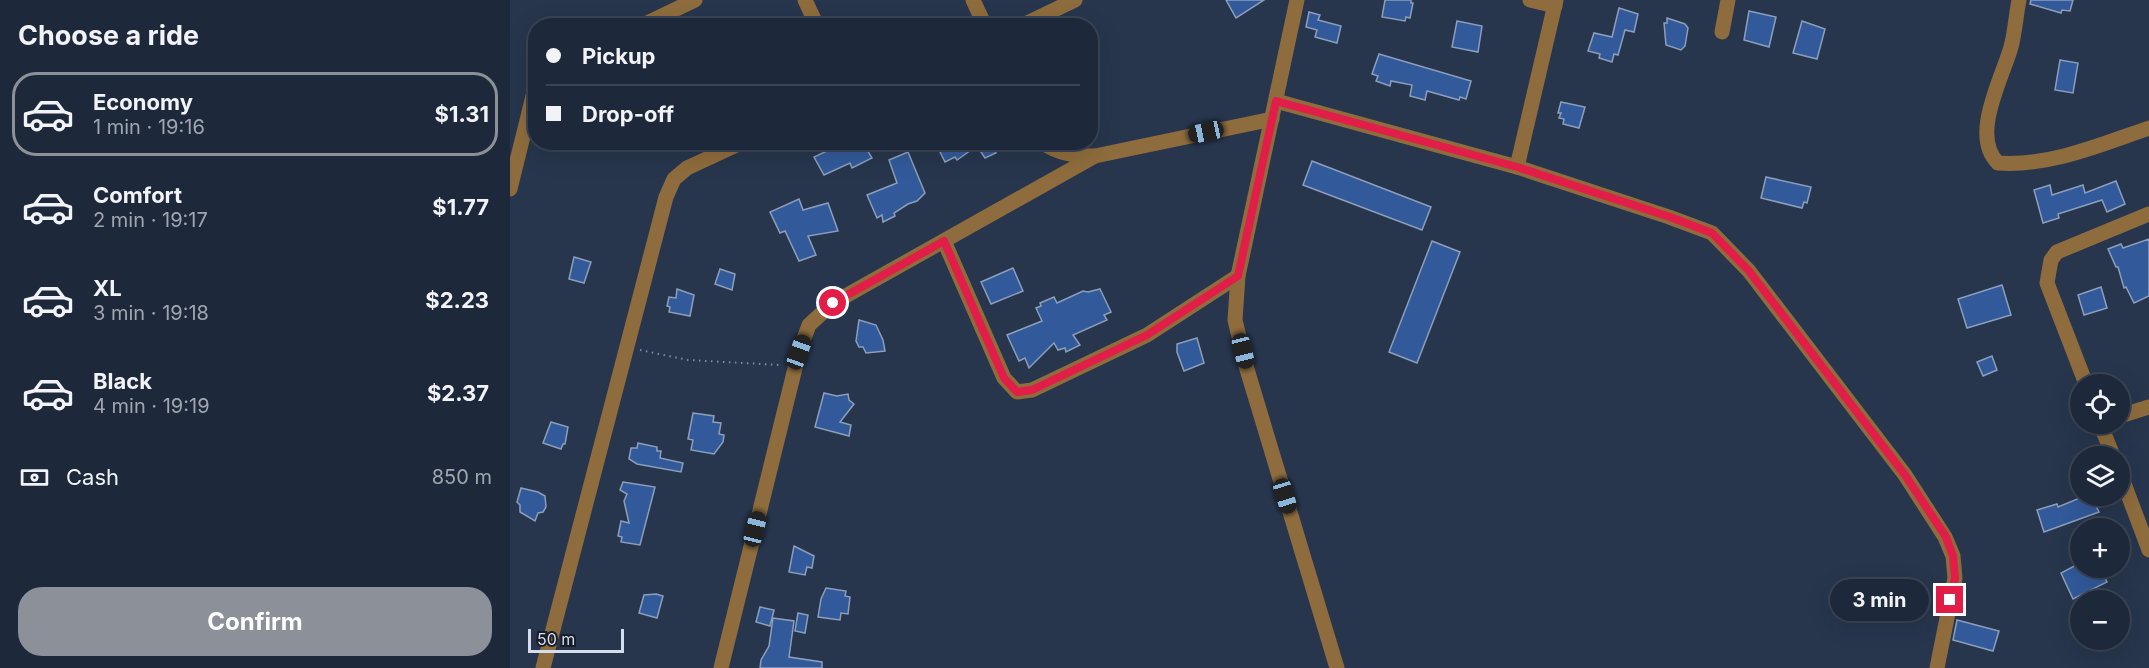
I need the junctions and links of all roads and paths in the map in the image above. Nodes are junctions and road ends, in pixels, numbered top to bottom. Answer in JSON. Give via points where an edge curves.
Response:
{"nodes":[{"id":1,"x":805,"y":0,"type":"edge"},
{"id":2,"x":973,"y":0,"type":"edge"},
{"id":3,"x":1075,"y":0,"type":"edge"},
{"id":4,"x":1297,"y":0,"type":"edge"},
{"id":5,"x":1530,"y":0,"type":"edge"},
{"id":6,"x":1728,"y":0,"type":"edge"},
{"id":7,"x":2019,"y":0,"type":"edge"},
{"id":8,"x":687,"y":2,"type":"edge"},
{"id":9,"x":1556,"y":3,"type":"edge"},
{"id":10,"x":656,"y":18,"type":"edge"},
{"id":11,"x":813,"y":18,"type":"edge"},
{"id":12,"x":981,"y":18,"type":"edge"},
{"id":13,"x":1038,"y":18,"type":"edge"},
{"id":14,"x":1722,"y":32,"type":"dead end"},
{"id":15,"x":1276,"y":101,"type":"junction"},
{"id":16,"x":528,"y":116,"type":"edge"},
{"id":17,"x":1272,"y":118,"type":"junction"},
{"id":18,"x":2149,"y":128,"type":"edge"},
{"id":19,"x":725,"y":150,"type":"edge"},
{"id":20,"x":1053,"y":150,"type":"edge"},
{"id":21,"x":1095,"y":156,"type":"junction"},
{"id":22,"x":1517,"y":167,"type":"junction"},
{"id":23,"x":510,"y":189,"type":"edge"},
{"id":24,"x":2149,"y":214,"type":"edge"},
{"id":25,"x":944,"y":241,"type":"junction"},
{"id":26,"x":1238,"y":276,"type":"junction"},
{"id":27,"x":627,"y":348,"type":"junction"},
{"id":28,"x":795,"y":366,"type":"junction"},
{"id":29,"x":2082,"y":374,"type":"edge"},
{"id":30,"x":2149,"y":407,"type":"edge"},
{"id":31,"x":2130,"y":413,"type":"edge"},
{"id":32,"x":2130,"y":500,"type":"edge"},
{"id":33,"x":2149,"y":550,"type":"edge"},
{"id":34,"x":543,"y":668,"type":"edge"},
{"id":35,"x":721,"y":668,"type":"edge"},
{"id":36,"x":1337,"y":668,"type":"edge"},
{"id":37,"x":1937,"y":668,"type":"edge"}],
"edges":[{"from":1,"to":11,"type":"street"},
{"from":2,"to":12,"type":"street"},
{"from":3,"to":13,"type":"street"},
{"from":4,"to":15,"type":"street"},
{"from":5,"to":9,"type":"street"},
{"from":6,"to":14,"type":"street"},
{"from":7,"to":18,"type":"street","via":[[2012,45],[1986,123],[1990,152],[1998,163],[2018,165],[2048,160]]},
{"from":8,"to":10,"type":"street"},
{"from":9,"to":22,"type":"street"},
{"from":15,"to":17,"type":"street"},
{"from":15,"to":22,"type":"street"},
{"from":16,"to":23,"type":"street"},
{"from":17,"to":21,"type":"street"},
{"from":17,"to":26,"type":"street"},
{"from":19,"to":27,"type":"street","via":[[687,168],[674,179]]},
{"from":20,"to":21,"type":"street","via":[[1073,156]]},
{"from":21,"to":25,"type":"street"},
{"from":22,"to":37,"type":"street","via":[[1712,233],[1749,271],[1905,475],[1946,537],[1955,578]]},
{"from":24,"to":29,"type":"street","via":[[2057,252],[2051,260],[2047,283]]},
{"from":25,"to":26,"type":"street","via":[[1004,378],[1017,392],[1032,390],[1147,335]]},
{"from":25,"to":28,"type":"street","via":[[833,303],[809,325]]},
{"from":26,"to":36,"type":"street","via":[[1235,320],[1244,357]]},
{"from":27,"to":28,"type":"path","via":[[688,360]]},
{"from":27,"to":34,"type":"street"},
{"from":28,"to":35,"type":"street"},
{"from":30,"to":31,"type":"street"},
{"from":32,"to":33,"type":"street"}]}
